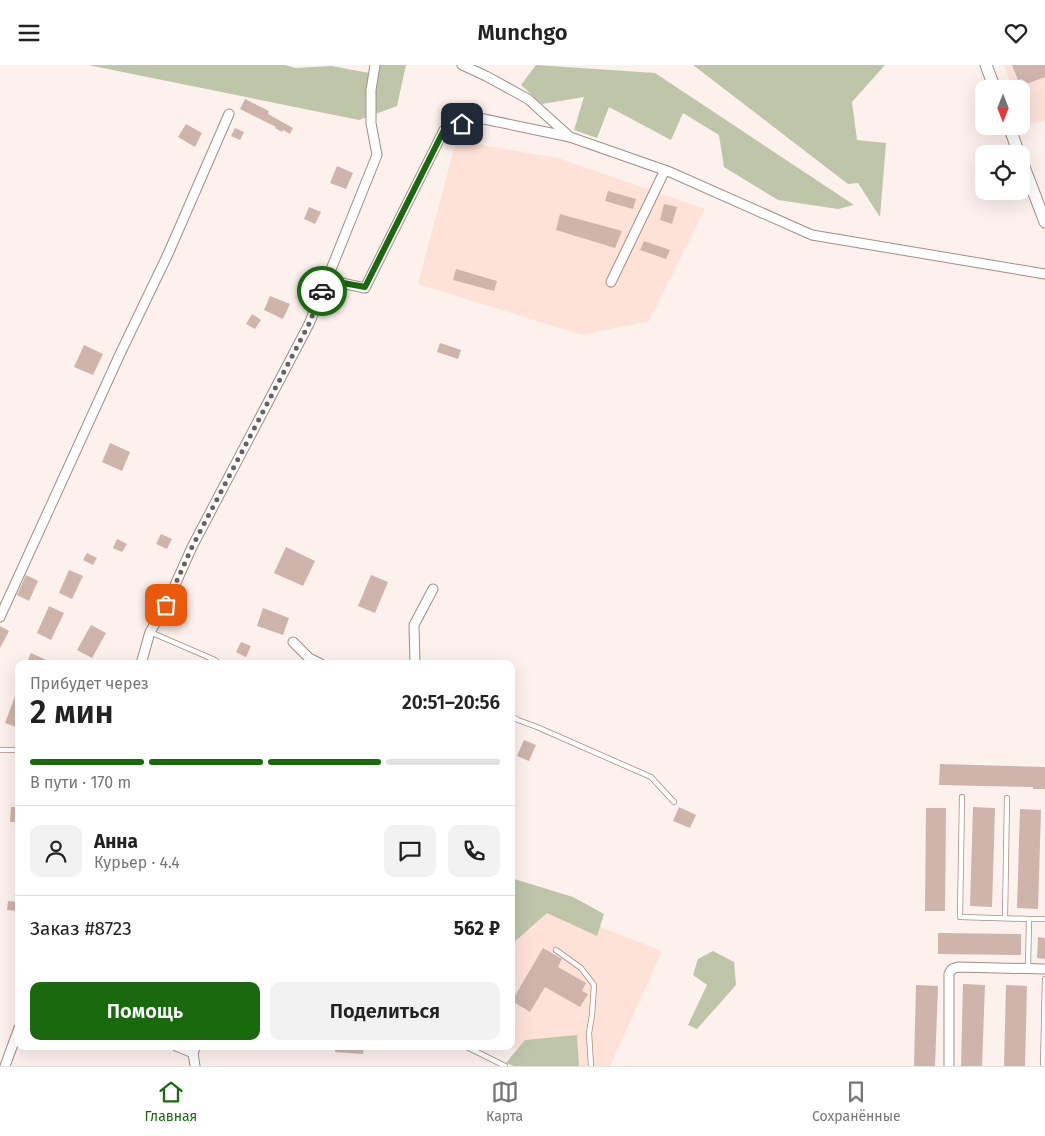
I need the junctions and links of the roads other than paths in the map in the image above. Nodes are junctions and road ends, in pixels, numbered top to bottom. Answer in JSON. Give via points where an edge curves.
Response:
{"nodes":[{"id":1,"x":375,"y":65,"type":"edge"},
{"id":2,"x":462,"y":65,"type":"edge"},
{"id":3,"x":986,"y":65,"type":"edge"},
{"id":4,"x":992,"y":80,"type":"edge"},
{"id":5,"x":229,"y":114,"type":"dead end"},
{"id":6,"x":570,"y":137,"type":"junction"},
{"id":7,"x":665,"y":170,"type":"junction"},
{"id":8,"x":1030,"y":183,"type":"edge"},
{"id":9,"x":1045,"y":222,"type":"edge"},
{"id":10,"x":1045,"y":274,"type":"edge"},
{"id":11,"x":327,"y":280,"type":"junction"},
{"id":12,"x":611,"y":282,"type":"dead end"},
{"id":13,"x":433,"y":589,"type":"dead end"},
{"id":14,"x":0,"y":617,"type":"edge"},
{"id":15,"x":150,"y":632,"type":"junction"},
{"id":16,"x":293,"y":642,"type":"dead end"},
{"id":17,"x":142,"y":660,"type":"edge"},
{"id":18,"x":215,"y":660,"type":"edge"},
{"id":19,"x":313,"y":660,"type":"edge"},
{"id":20,"x":415,"y":660,"type":"edge"},
{"id":21,"x":515,"y":718,"type":"edge"},
{"id":22,"x":0,"y":750,"type":"edge"},
{"id":23,"x":15,"y":750,"type":"edge"},
{"id":24,"x":962,"y":797,"type":"dead end"},
{"id":25,"x":1007,"y":798,"type":"dead end"},
{"id":26,"x":674,"y":802,"type":"dead end"},
{"id":27,"x":1004,"y":918,"type":"junction"},
{"id":28,"x":1029,"y":919,"type":"junction"},
{"id":29,"x":1045,"y":919,"type":"edge"},
{"id":30,"x":556,"y":950,"type":"dead end"},
{"id":31,"x":1028,"y":969,"type":"junction"},
{"id":32,"x":1045,"y":969,"type":"edge"},
{"id":33,"x":1045,"y":979,"type":"edge"},
{"id":34,"x":15,"y":1039,"type":"edge"},
{"id":35,"x":194,"y":1050,"type":"edge"},
{"id":36,"x":473,"y":1050,"type":"edge"},
{"id":37,"x":5,"y":1066,"type":"edge"},
{"id":38,"x":195,"y":1066,"type":"edge"},
{"id":39,"x":504,"y":1066,"type":"edge"},
{"id":40,"x":591,"y":1066,"type":"edge"},
{"id":41,"x":949,"y":1066,"type":"edge"},
{"id":42,"x":1043,"y":1066,"type":"edge"}],
"edges":[{"from":1,"to":11,"type":"street","via":[[371,123],[377,155]]},
{"from":2,"to":6,"type":"street","via":[[528,99]]},
{"from":3,"to":4,"type":"street"},
{"from":5,"to":14,"type":"street"},
{"from":6,"to":7,"type":"street"},
{"from":6,"to":11,"type":"street","via":[[479,119],[444,130],[365,287]]},
{"from":7,"to":10,"type":"street","via":[[812,235]]},
{"from":7,"to":12,"type":"street"},
{"from":8,"to":9,"type":"street"},
{"from":11,"to":15,"type":"street","via":[[309,324]]},
{"from":13,"to":20,"type":"street","via":[[414,625]]},
{"from":15,"to":17,"type":"street"},
{"from":15,"to":18,"type":"lane"},
{"from":16,"to":19,"type":"street"},
{"from":21,"to":26,"type":"lane","via":[[651,777]]},
{"from":22,"to":23,"type":"lane"},
{"from":24,"to":27,"type":"lane","via":[[960,917]]},
{"from":25,"to":27,"type":"lane"},
{"from":27,"to":28,"type":"lane"},
{"from":28,"to":29,"type":"lane"},
{"from":28,"to":31,"type":"lane"},
{"from":30,"to":40,"type":"lane","via":[[581,969],[594,985],[588,1033]]},
{"from":31,"to":32,"type":"street"},
{"from":31,"to":41,"type":"street","via":[[952,969]]},
{"from":33,"to":42,"type":"lane"},
{"from":34,"to":37,"type":"street"},
{"from":35,"to":38,"type":"street"},
{"from":36,"to":39,"type":"lane"}]}
